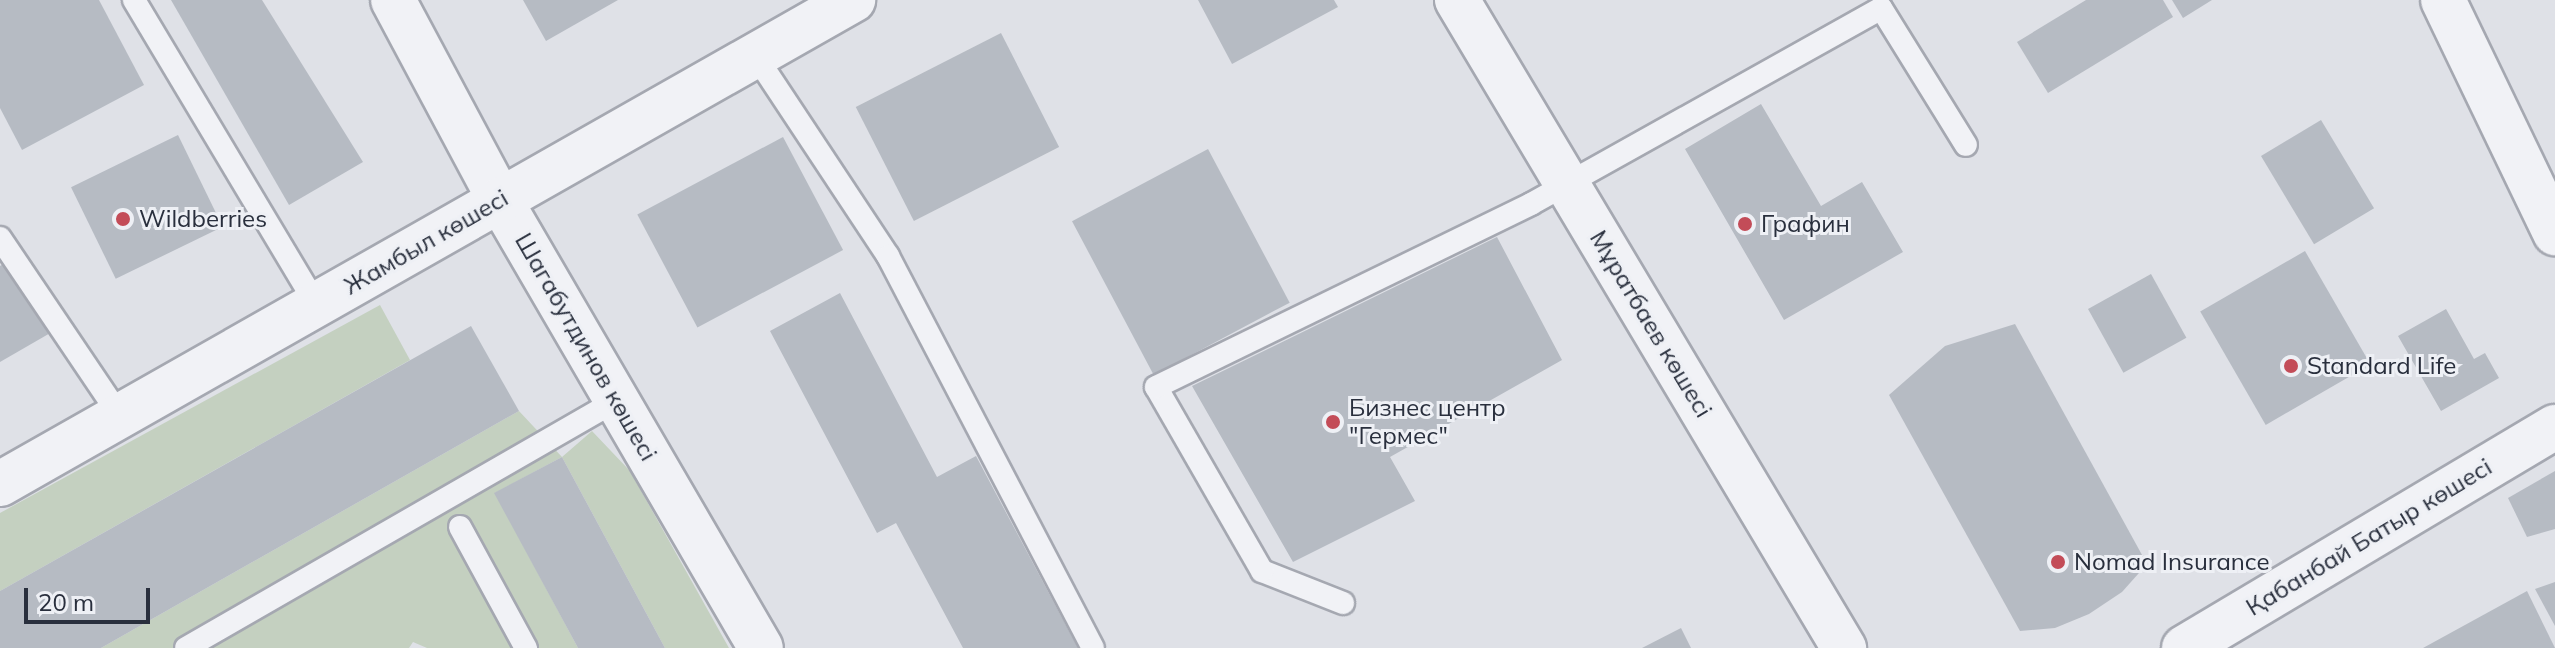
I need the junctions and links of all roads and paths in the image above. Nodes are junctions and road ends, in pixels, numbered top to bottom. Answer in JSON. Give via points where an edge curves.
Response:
{"nodes":[{"id":1,"x":134,"y":0,"type":"edge"},
{"id":2,"x":393,"y":0,"type":"edge"},
{"id":3,"x":853,"y":0,"type":"edge"},
{"id":4,"x":1457,"y":0,"type":"edge"},
{"id":5,"x":2443,"y":0,"type":"edge"},
{"id":6,"x":755,"y":55,"type":"junction"},
{"id":7,"x":1966,"y":145,"type":"dead end"},
{"id":8,"x":1567,"y":184,"type":"junction"},
{"id":9,"x":500,"y":200,"type":"junction"},
{"id":10,"x":2555,"y":233,"type":"edge"},
{"id":11,"x":0,"y":238,"type":"edge"},
{"id":12,"x":316,"y":304,"type":"junction"},
{"id":13,"x":617,"y":400,"type":"junction"},
{"id":14,"x":120,"y":416,"type":"junction"},
{"id":15,"x":2555,"y":427,"type":"edge"},
{"id":16,"x":0,"y":484,"type":"edge"},
{"id":17,"x":460,"y":527,"type":"dead end"},
{"id":18,"x":1343,"y":603,"type":"dead end"},
{"id":19,"x":186,"y":648,"type":"edge"},
{"id":20,"x":526,"y":648,"type":"edge"},
{"id":21,"x":761,"y":648,"type":"edge"},
{"id":22,"x":1093,"y":648,"type":"edge"},
{"id":23,"x":1844,"y":648,"type":"edge"},
{"id":24,"x":2184,"y":648,"type":"edge"}],
"edges":[{"from":1,"to":12,"type":"lane"},
{"from":2,"to":9,"type":"street","name":"Шагабутдинов көшесі"},
{"from":3,"to":6,"type":"street","name":"Жамбыл көшесі"},
{"from":4,"to":8,"type":"street","name":"Мұратбаев көшесі"},
{"from":5,"to":10,"type":"street"},
{"from":6,"to":9,"type":"street","name":"Жамбыл көшесі"},
{"from":6,"to":22,"type":"lane","via":[[888,256]]},
{"from":7,"to":8,"type":"lane","via":[[1881,8]]},
{"from":8,"to":18,"type":"lane","via":[[1156,387],[1262,571]]},
{"from":8,"to":23,"type":"street","name":"Мұратбаев көшесі"},
{"from":9,"to":12,"type":"street","name":"Жамбыл көшесі"},
{"from":9,"to":13,"type":"street","name":"Шагабутдинов көшесі"},
{"from":11,"to":14,"type":"lane"},
{"from":12,"to":14,"type":"street","name":"Жамбыл көшесі"},
{"from":13,"to":19,"type":"lane"},
{"from":13,"to":21,"type":"street","name":"Шагабутдинов көшесі"},
{"from":14,"to":16,"type":"street","name":"Жамбыл көшесі"},
{"from":15,"to":24,"type":"street","name":"Қабанбай Батыр көшесі"},
{"from":17,"to":20,"type":"lane"}]}
